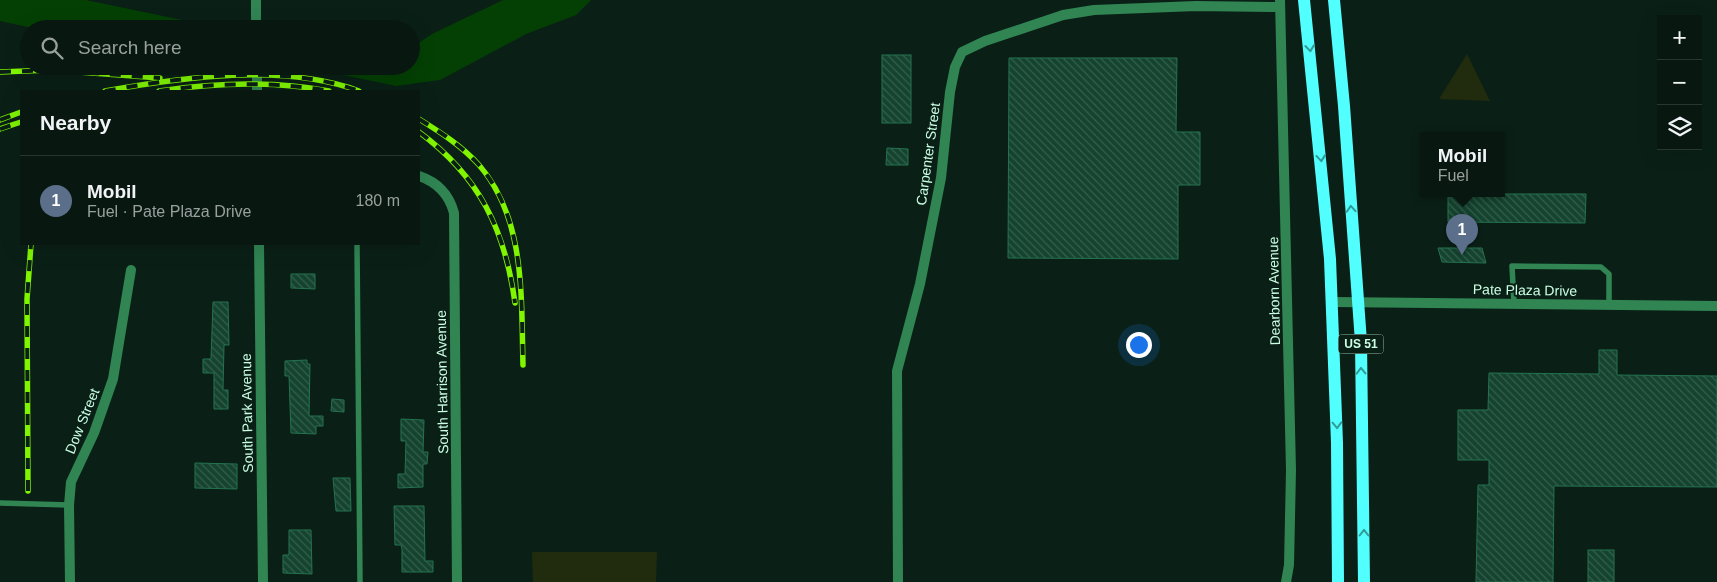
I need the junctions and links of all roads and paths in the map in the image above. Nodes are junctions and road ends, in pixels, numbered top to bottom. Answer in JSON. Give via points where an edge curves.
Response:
{"nodes":[{"id":1,"x":256,"y":0,"type":"edge"},
{"id":2,"x":1304,"y":0,"type":"edge"},
{"id":3,"x":1334,"y":0,"type":"edge"},
{"id":4,"x":1280,"y":4,"type":"edge"},
{"id":5,"x":256,"y":20,"type":"edge"},
{"id":6,"x":257,"y":75,"type":"edge"},
{"id":7,"x":257,"y":90,"type":"edge"},
{"id":8,"x":420,"y":176,"type":"edge"},
{"id":9,"x":259,"y":245,"type":"edge"},
{"id":10,"x":357,"y":245,"type":"edge"},
{"id":11,"x":131,"y":270,"type":"dead end"},
{"id":12,"x":1332,"y":302,"type":"junction"},
{"id":13,"x":1358,"y":302,"type":"junction"},
{"id":14,"x":1514,"y":304,"type":"junction"},
{"id":15,"x":1609,"y":305,"type":"junction"},
{"id":16,"x":1717,"y":306,"type":"edge"},
{"id":17,"x":0,"y":503,"type":"edge"},
{"id":18,"x":69,"y":505,"type":"junction"},
{"id":19,"x":70,"y":582,"type":"edge"},
{"id":20,"x":263,"y":582,"type":"edge"},
{"id":21,"x":360,"y":582,"type":"edge"},
{"id":22,"x":457,"y":582,"type":"edge"},
{"id":23,"x":898,"y":582,"type":"edge"},
{"id":24,"x":1286,"y":582,"type":"edge"},
{"id":25,"x":1338,"y":582,"type":"edge"},
{"id":26,"x":1364,"y":582,"type":"edge"}],
"edges":[{"from":1,"to":5,"type":"street"},
{"from":2,"to":12,"type":"main road","number":"US 51","one_way":true},
{"from":13,"to":3,"type":"main road","number":"US 51","one_way":true},
{"from":4,"to":23,"type":"street","name":"Carpenter Street","via":[[1094,10],[1064,15],[962,52],[950,92],[941,178],[922,274],[897,371]]},
{"from":4,"to":24,"type":"street","name":"Dearborn Avenue","via":[[1291,470]]},
{"from":6,"to":7,"type":"street"},
{"from":8,"to":22,"type":"street","name":"South Harrison Avenue","via":[[439,186],[451,201],[454,213]]},
{"from":9,"to":20,"type":"street","name":"South Park Avenue"},
{"from":10,"to":21,"type":"lane"},
{"from":11,"to":18,"type":"street","name":"Dow Street","via":[[113,379],[94,433],[71,482]]},
{"from":12,"to":13,"type":"street","name":"Pate Plaza Drive"},
{"from":12,"to":25,"type":"main road","number":"US 51","one_way":true},
{"from":13,"to":14,"type":"street","name":"Pate Plaza Drive"},
{"from":26,"to":13,"type":"main road","number":"US 51","one_way":true},
{"from":14,"to":15,"type":"street","name":"Pate Plaza Drive"},
{"from":14,"to":15,"type":"lane","via":[[1512,266],[1601,267],[1609,274]]},
{"from":15,"to":16,"type":"street","name":"Pate Plaza Drive"},
{"from":17,"to":18,"type":"lane"},
{"from":18,"to":19,"type":"street","name":"Dow Street"}]}
